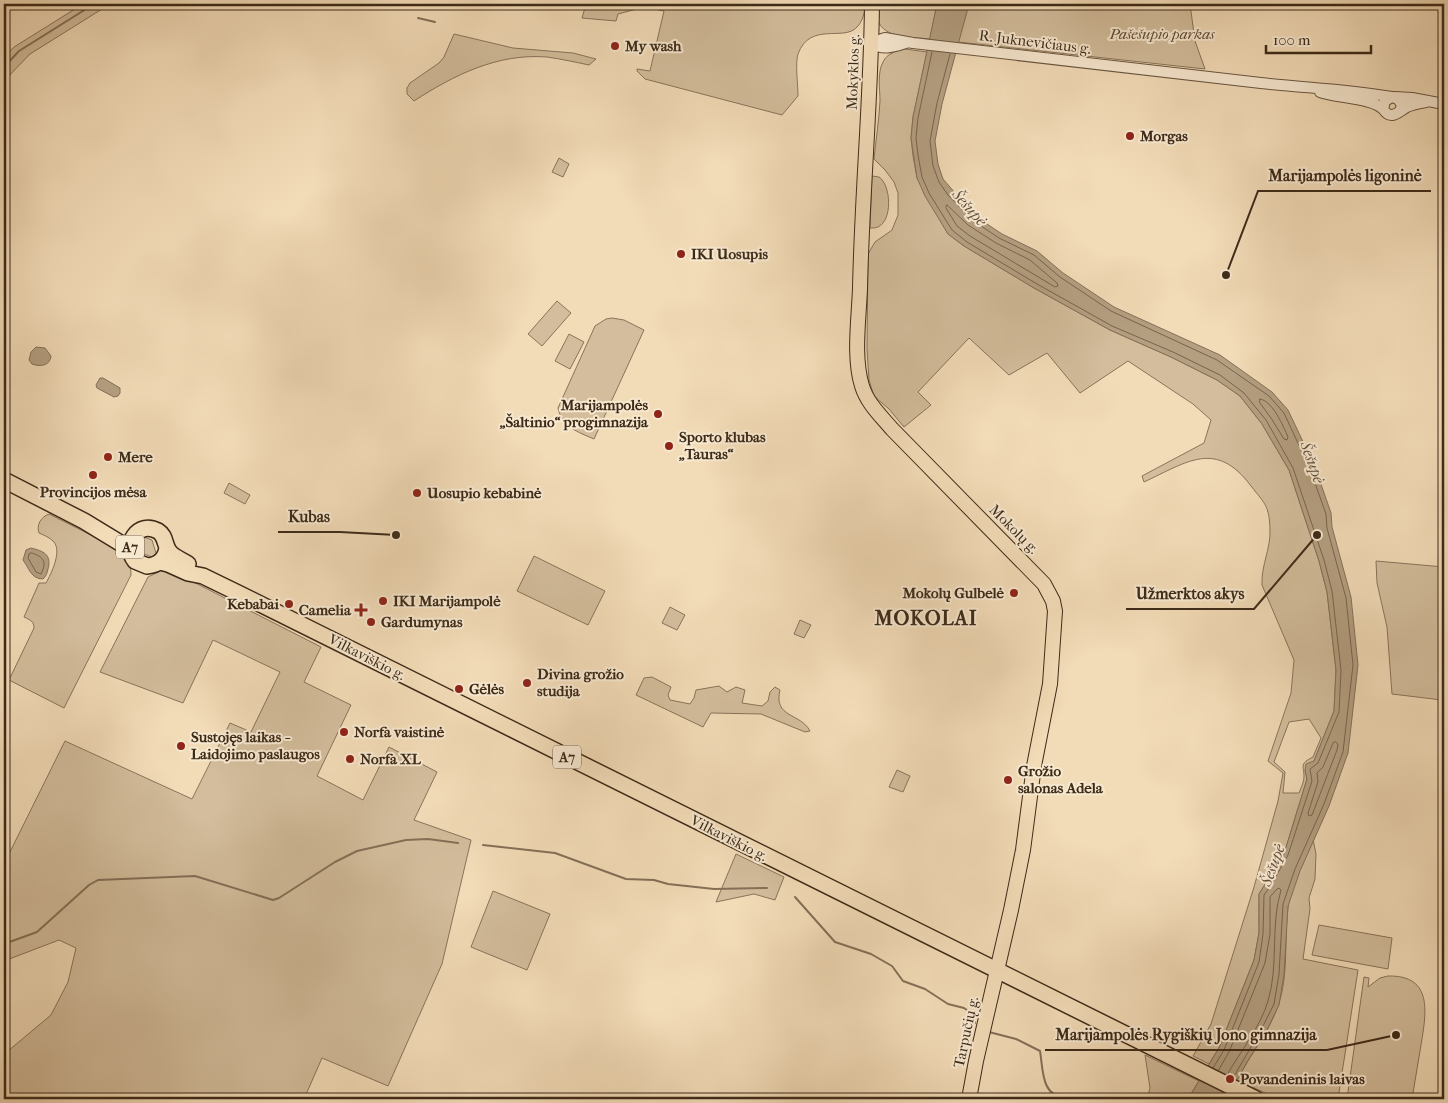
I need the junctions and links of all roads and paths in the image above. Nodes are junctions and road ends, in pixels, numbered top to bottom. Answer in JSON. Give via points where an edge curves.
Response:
{"nodes":[{"id":1,"x":872,"y":4,"type":"edge"},
{"id":2,"x":872,"y":22,"type":"junction"},
{"id":3,"x":885,"y":38,"type":"junction"},
{"id":4,"x":910,"y":43,"type":"junction"},
{"id":5,"x":871,"y":44,"type":"junction"},
{"id":6,"x":890,"y":48,"type":"junction"},
{"id":7,"x":869,"y":76,"type":"junction"},
{"id":8,"x":1309,"y":89,"type":"junction"},
{"id":9,"x":1394,"y":97,"type":"junction"},
{"id":10,"x":1426,"y":102,"type":"junction"},
{"id":11,"x":1444,"y":104,"type":"edge"},
{"id":12,"x":1383,"y":109,"type":"junction"},
{"id":13,"x":1400,"y":111,"type":"junction"},
{"id":14,"x":867,"y":141,"type":"joint"},
{"id":15,"x":4,"y":480,"type":"edge"},
{"id":16,"x":84,"y":521,"type":"junction"},
{"id":17,"x":135,"y":534,"type":"junction"},
{"id":18,"x":167,"y":548,"type":"junction"},
{"id":19,"x":130,"y":549,"type":"junction"},
{"id":20,"x":160,"y":562,"type":"junction"},
{"id":21,"x":203,"y":576,"type":"junction"},
{"id":22,"x":996,"y":971,"type":"junction"},
{"id":23,"x":1251,"y":1097,"type":"edge"},
{"id":24,"x":969,"y":1099,"type":"edge"}],
"edges":[{"from":1,"to":2,"type":"main road","name":"Mokyklos g."},
{"from":2,"to":3,"type":"street"},
{"from":2,"to":5,"type":"main road","name":"Mokyklos g."},
{"from":3,"to":4,"type":"street","name":"R. Juknevičiaus g."},
{"from":3,"to":5,"type":"street"},
{"from":4,"to":6,"type":"street","name":"R. Juknevičiaus g."},
{"from":4,"to":8,"type":"street","name":"R. Juknevičiaus g."},
{"from":5,"to":6,"type":"street"},
{"from":5,"to":7,"type":"main road","name":"Mokyklos g."},
{"from":6,"to":7,"type":"street","via":[[880,56]]},
{"from":7,"to":14,"type":"main road","name":"Mokyklos g."},
{"from":8,"to":9,"type":"street","name":"R. Juknevičiaus g.","via":[[1327,88]]},
{"from":8,"to":12,"type":"street","name":"R. Juknevičiaus g.","via":[[1374,103]]},
{"from":9,"to":10,"type":"street","name":"R. Juknevičiaus g."},
{"from":9,"to":12,"type":"street","via":[[1385,101]]},
{"from":9,"to":13,"type":"street","via":[[1402,104]]},
{"from":10,"to":11,"type":"street","name":"R. Juknevičiaus g."},
{"from":10,"to":13,"type":"street","name":"R. Juknevičiaus g."},
{"from":12,"to":13,"type":"street","via":[[1391,116]]},
{"from":14,"to":22,"type":"main road","name":"Mokolų g.","via":[[858,344],[862,388],[892,429],[1044,584],[1055,611],[1052,663],[1023,850]]},
{"from":15,"to":16,"type":"highway","name":"Vilkaviškio g.","number":"A7"},
{"from":16,"to":17,"type":"highway","name":"Vilkaviškio g.","number":"A7"},
{"from":16,"to":19,"type":"highway","name":"Vilkaviškio g.","number":"A7"},
{"from":17,"to":18,"type":"highway","name":"Vilkaviškio g.","number":"A7","via":[[146,529],[157,531],[165,538]]},
{"from":17,"to":19,"type":"highway","number":"A7","via":[[130,541]]},
{"from":18,"to":20,"type":"highway","number":"A7"},
{"from":18,"to":21,"type":"highway","name":"Vilkaviškio g.","number":"A7"},
{"from":19,"to":20,"type":"highway","name":"Vilkaviškio g.","number":"A7","via":[[135,561],[143,565],[152,566]]},
{"from":20,"to":21,"type":"highway","name":"Vilkaviškio g.","number":"A7"},
{"from":21,"to":22,"type":"highway","name":"Vilkaviškio g.","number":"A7"},
{"from":22,"to":23,"type":"highway","name":"Vilkaviškio g.","number":"A7"},
{"from":22,"to":24,"type":"main road","name":"Tarpučių g."}]}
